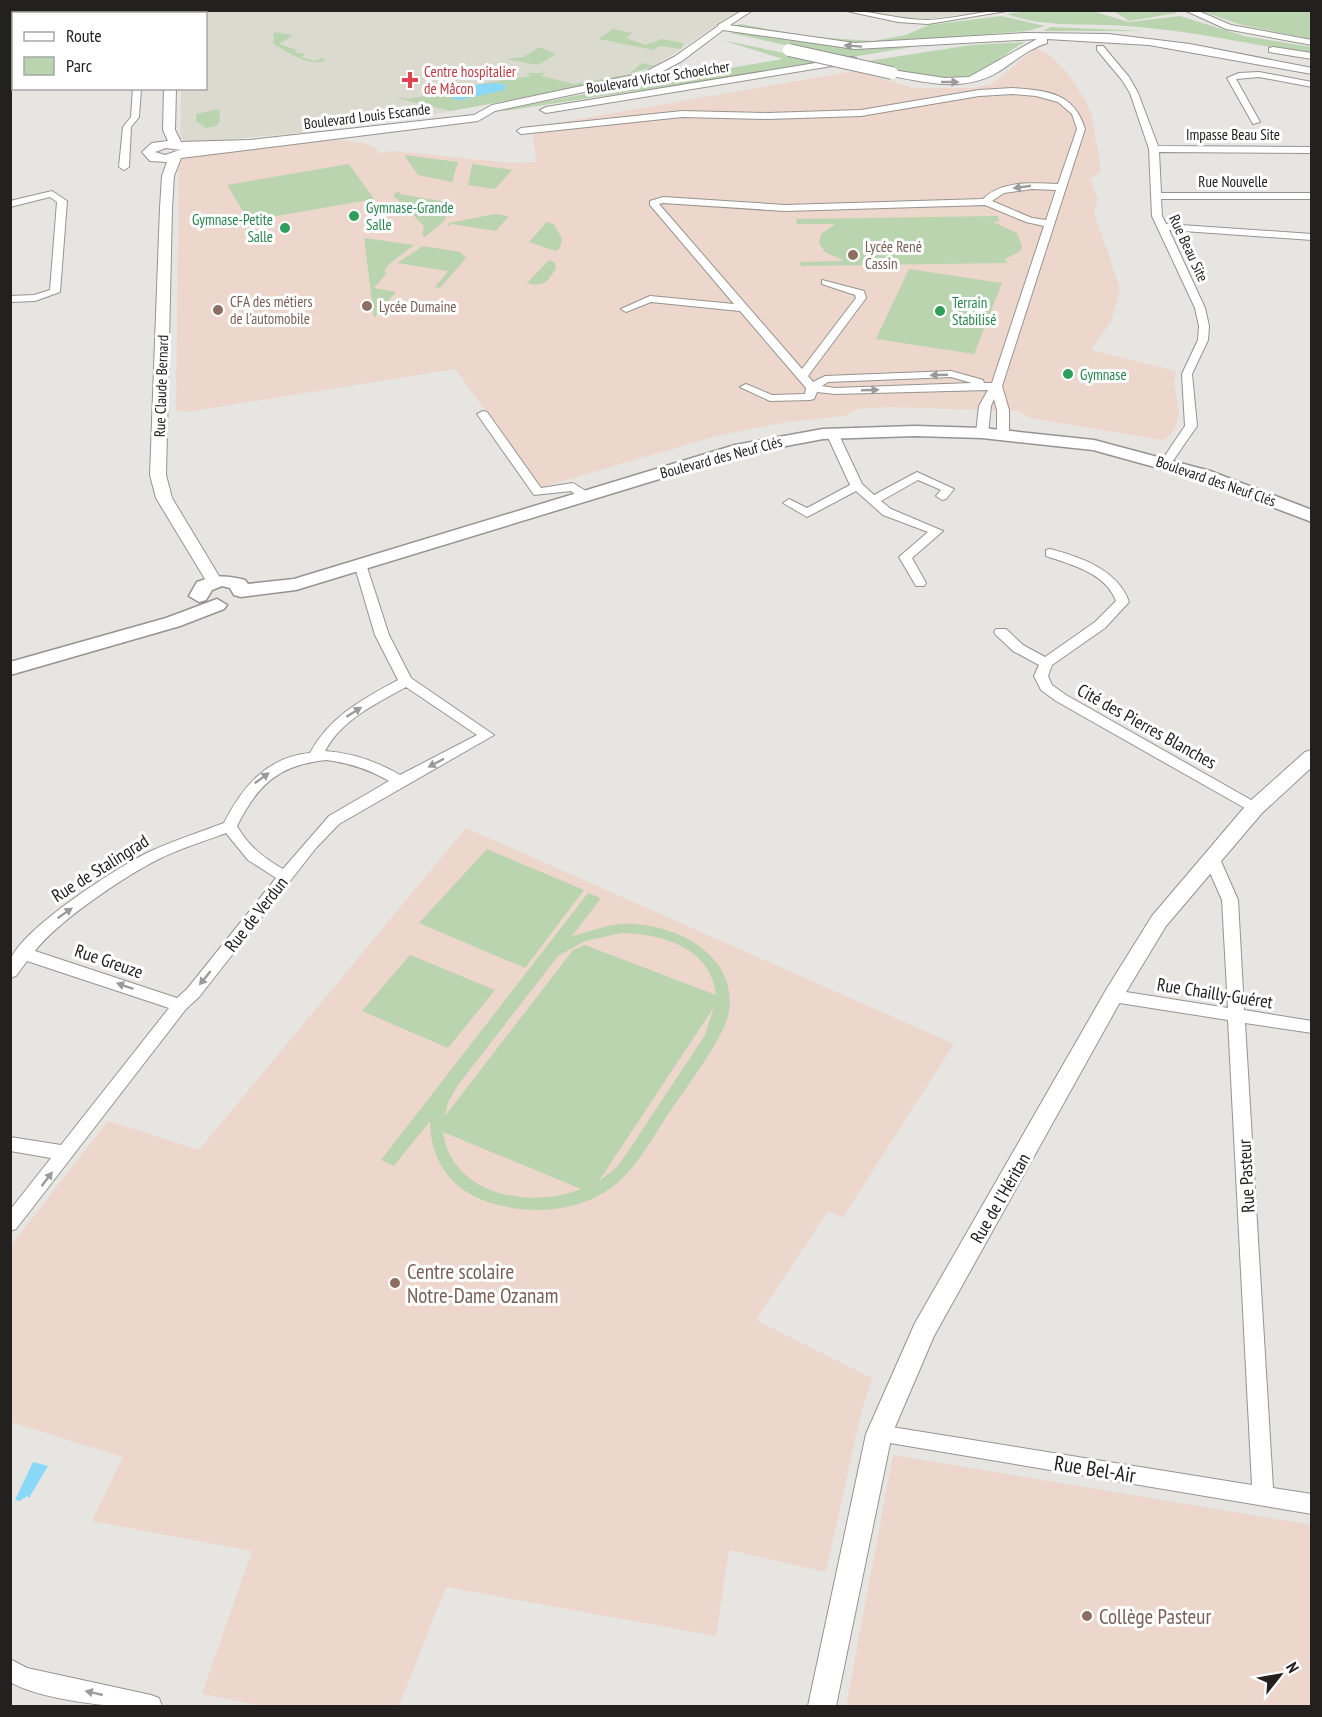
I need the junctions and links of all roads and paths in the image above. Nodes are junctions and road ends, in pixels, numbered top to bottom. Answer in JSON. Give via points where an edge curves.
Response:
{"nodes":[{"id":1,"x":749,"y":10,"type":"edge"},
{"id":2,"x":846,"y":10,"type":"edge"},
{"id":3,"x":1008,"y":10,"type":"edge"},
{"id":4,"x":1188,"y":10,"type":"edge"},
{"id":5,"x":717,"y":30,"type":"junction"},
{"id":6,"x":1067,"y":35,"type":"junction"},
{"id":7,"x":1112,"y":36,"type":"junction"},
{"id":8,"x":995,"y":38,"type":"junction"},
{"id":9,"x":1311,"y":43,"type":"edge"},
{"id":10,"x":1100,"y":48,"type":"dead end"},
{"id":11,"x":1311,"y":56,"type":"edge"},
{"id":12,"x":1311,"y":73,"type":"edge"},
{"id":13,"x":1311,"y":85,"type":"edge"},
{"id":14,"x":136,"y":90,"type":"edge"},
{"id":15,"x":170,"y":90,"type":"edge"},
{"id":16,"x":478,"y":118,"type":"junction"},
{"id":17,"x":1256,"y":122,"type":"dead end"},
{"id":18,"x":169,"y":130,"type":"junction"},
{"id":19,"x":521,"y":131,"type":"dead end"},
{"id":20,"x":156,"y":146,"type":"junction"},
{"id":21,"x":1154,"y":149,"type":"junction"},
{"id":22,"x":179,"y":150,"type":"junction"},
{"id":23,"x":1311,"y":150,"type":"edge"},
{"id":24,"x":158,"y":159,"type":"junction"},
{"id":25,"x":124,"y":167,"type":"dead end"},
{"id":26,"x":168,"y":176,"type":"junction"},
{"id":27,"x":1062,"y":187,"type":"junction"},
{"id":28,"x":1155,"y":196,"type":"junction"},
{"id":29,"x":1311,"y":196,"type":"edge"},
{"id":30,"x":986,"y":202,"type":"junction"},
{"id":31,"x":10,"y":204,"type":"edge"},
{"id":32,"x":1050,"y":224,"type":"junction"},
{"id":33,"x":1162,"y":227,"type":"junction"},
{"id":34,"x":1311,"y":237,"type":"edge"},
{"id":35,"x":826,"y":282,"type":"dead end"},
{"id":36,"x":10,"y":298,"type":"edge"},
{"id":37,"x":744,"y":308,"type":"junction"},
{"id":38,"x":626,"y":309,"type":"dead end"},
{"id":39,"x":802,"y":376,"type":"junction"},
{"id":40,"x":996,"y":386,"type":"junction"},
{"id":41,"x":746,"y":387,"type":"dead end"},
{"id":42,"x":812,"y":388,"type":"junction"},
{"id":43,"x":483,"y":414,"type":"dead end"},
{"id":44,"x":832,"y":433,"type":"junction"},
{"id":45,"x":982,"y":433,"type":"junction"},
{"id":46,"x":1003,"y":435,"type":"junction"},
{"id":47,"x":1166,"y":463,"type":"junction"},
{"id":48,"x":857,"y":486,"type":"junction"},
{"id":49,"x":585,"y":496,"type":"junction"},
{"id":50,"x":942,"y":496,"type":"dead end"},
{"id":51,"x":873,"y":500,"type":"junction"},
{"id":52,"x":789,"y":502,"type":"dead end"},
{"id":53,"x":1311,"y":517,"type":"edge"},
{"id":54,"x":1050,"y":553,"type":"dead end"},
{"id":55,"x":360,"y":564,"type":"junction"},
{"id":56,"x":214,"y":581,"type":"junction"},
{"id":57,"x":920,"y":583,"type":"dead end"},
{"id":58,"x":241,"y":591,"type":"junction"},
{"id":59,"x":199,"y":596,"type":"junction"},
{"id":60,"x":217,"y":605,"type":"junction"},
{"id":61,"x":142,"y":629,"type":"junction"},
{"id":62,"x":1001,"y":632,"type":"dead end"},
{"id":63,"x":1046,"y":663,"type":"junction"},
{"id":64,"x":10,"y":669,"type":"edge"},
{"id":65,"x":406,"y":681,"type":"junction"},
{"id":66,"x":316,"y":754,"type":"junction"},
{"id":67,"x":1311,"y":756,"type":"edge"},
{"id":68,"x":400,"y":781,"type":"junction"},
{"id":69,"x":1255,"y":808,"type":"junction"},
{"id":70,"x":230,"y":826,"type":"junction"},
{"id":71,"x":1212,"y":859,"type":"junction"},
{"id":72,"x":286,"y":876,"type":"junction"},
{"id":73,"x":25,"y":954,"type":"junction"},
{"id":74,"x":10,"y":972,"type":"edge"},
{"id":75,"x":1113,"y":996,"type":"junction"},
{"id":76,"x":180,"y":1005,"type":"junction"},
{"id":77,"x":1237,"y":1016,"type":"junction"},
{"id":78,"x":1311,"y":1027,"type":"edge"},
{"id":79,"x":10,"y":1143,"type":"edge"},
{"id":80,"x":67,"y":1153,"type":"junction"},
{"id":81,"x":10,"y":1224,"type":"edge"},
{"id":82,"x":879,"y":1434,"type":"junction"},
{"id":83,"x":1263,"y":1496,"type":"junction"},
{"id":84,"x":1311,"y":1504,"type":"edge"},
{"id":85,"x":10,"y":1670,"type":"edge"},
{"id":86,"x":152,"y":1707,"type":"edge"},
{"id":87,"x":822,"y":1707,"type":"edge"}],
"edges":[{"from":1,"to":5,"type":"street","name":"Boulevard Louis Escande"},
{"from":2,"to":3,"type":"street","via":[[928,22]]},
{"from":4,"to":9,"type":"street","via":[[1249,33]]},
{"from":5,"to":6,"type":"street","name":"Boulevard Victor Schoelcher","one_way":true,"bridge":true,"via":[[789,50],[940,82],[983,77],[1028,46]]},
{"from":8,"to":5,"type":"street","one_way":true,"via":[[855,46]]},
{"from":5,"to":16,"type":"street","name":"Boulevard Louis Escande","via":[[678,59],[646,76],[492,108]]},
{"from":6,"to":7,"type":"street","name":"Boulevard Victor Schoelcher"},
{"from":6,"to":8,"type":"street","name":"Boulevard Victor Schoelcher"},
{"from":7,"to":11,"type":"street","via":[[1160,34]]},
{"from":7,"to":12,"type":"street","name":"Boulevard Victor Schoelcher","via":[[1229,54]]},
{"from":8,"to":16,"type":"street","name":"Boulevard Victor Schoelcher","via":[[640,96]]},
{"from":10,"to":21,"type":"street","name":"Rue Beau Site","via":[[1134,93]]},
{"from":13,"to":17,"type":"street","via":[[1274,76],[1231,78]]},
{"from":14,"to":25,"type":"street","via":[[135,117],[127,127]]},
{"from":15,"to":18,"type":"street"},
{"from":16,"to":22,"type":"street","name":"Boulevard Louis Escande"},
{"from":18,"to":20,"type":"street"},
{"from":18,"to":22,"type":"street"},
{"from":19,"to":27,"type":"street","via":[[682,114],[861,112],[979,93],[1027,92],[1061,100],[1079,120],[1081,129]]},
{"from":20,"to":22,"type":"street"},
{"from":20,"to":24,"type":"street","via":[[148,155]]},
{"from":21,"to":23,"type":"street","name":"Impasse Beau Site"},
{"from":21,"to":28,"type":"street","name":"Rue Beau Site"},
{"from":22,"to":24,"type":"street"},
{"from":22,"to":26,"type":"street","name":"Rue Claude Bernard"},
{"from":24,"to":26,"type":"street"},
{"from":26,"to":56,"type":"street","name":"Rue Claude Bernard","via":[[158,476],[164,498]]},
{"from":27,"to":30,"type":"street","one_way":true,"via":[[1018,186]]},
{"from":27,"to":32,"type":"street"},
{"from":28,"to":29,"type":"street","name":"Rue Nouvelle"},
{"from":28,"to":33,"type":"street","name":"Rue Beau Site"},
{"from":30,"to":32,"type":"street","via":[[1029,220]]},
{"from":30,"to":37,"type":"street","via":[[785,208],[656,200],[653,203],[680,237]]},
{"from":31,"to":36,"type":"street","via":[[52,194],[62,201],[56,292],[34,298]]},
{"from":32,"to":40,"type":"street"},
{"from":33,"to":34,"type":"street","via":[[1292,240]]},
{"from":33,"to":47,"type":"street","name":"Rue Beau Site","via":[[1200,308],[1204,326],[1203,340],[1187,374],[1191,426]]},
{"from":35,"to":39,"type":"street","via":[[848,287],[860,293],[861,298]]},
{"from":37,"to":38,"type":"street","via":[[650,299]]},
{"from":37,"to":39,"type":"street"},
{"from":39,"to":42,"type":"street"},
{"from":40,"to":42,"type":"street","via":[[835,392]]},
{"from":40,"to":45,"type":"street","via":[[985,406]]},
{"from":40,"to":46,"type":"street","via":[[1003,410]]},
{"from":41,"to":42,"type":"street","via":[[770,398],[810,397]]},
{"from":43,"to":49,"type":"street","via":[[538,492],[573,487]]},
{"from":44,"to":45,"type":"main road","name":"Boulevard des Neuf Clés"},
{"from":44,"to":48,"type":"street"},
{"from":44,"to":49,"type":"main road","name":"Boulevard des Neuf Clés","via":[[746,448]]},
{"from":45,"to":46,"type":"main road","name":"Boulevard des Neuf Clés"},
{"from":46,"to":47,"type":"main road","name":"Boulevard des Neuf Clés","via":[[1094,445]]},
{"from":47,"to":53,"type":"main road","name":"Boulevard des Neuf Clés"},
{"from":48,"to":51,"type":"street"},
{"from":48,"to":52,"type":"street","via":[[807,513]]},
{"from":49,"to":55,"type":"main road","name":"Boulevard des Neuf Clés"},
{"from":50,"to":51,"type":"street","via":[[948,489],[917,476]]},
{"from":51,"to":57,"type":"street","via":[[887,512],[937,531],[905,557]]},
{"from":54,"to":63,"type":"street","via":[[1113,583],[1123,602],[1100,625]]},
{"from":55,"to":58,"type":"main road","name":"Boulevard des Neuf Clés","via":[[296,584]]},
{"from":55,"to":65,"type":"street","via":[[382,635]]},
{"from":56,"to":58,"type":"main road","via":[[233,581]]},
{"from":56,"to":59,"type":"main road","via":[[204,586]]},
{"from":58,"to":60,"type":"main road","via":[[231,602]]},
{"from":59,"to":60,"type":"main road","via":[[205,603]]},
{"from":59,"to":61,"type":"main road"},
{"from":60,"to":61,"type":"main road"},
{"from":61,"to":64,"type":"main road"},
{"from":62,"to":63,"type":"street","via":[[1017,648]]},
{"from":63,"to":69,"type":"street","name":"Cité des Pierres Blanches","via":[[1041,676],[1046,687],[1061,698]]},
{"from":66,"to":65,"type":"street","one_way":true,"via":[[333,727]]},
{"from":65,"to":68,"type":"street","name":"Rue de Verdun","one_way":true,"via":[[487,735]]},
{"from":66,"to":68,"type":"street","via":[[360,760]]},
{"from":70,"to":66,"type":"street","one_way":true,"via":[[252,786],[283,765]]},
{"from":67,"to":69,"type":"street","name":"Rue de l'Héritan"},
{"from":68,"to":72,"type":"street","name":"Rue de Verdun","via":[[334,820]]},
{"from":69,"to":71,"type":"street","name":"Rue de l'Héritan"},
{"from":70,"to":72,"type":"street","via":[[252,858]]},
{"from":73,"to":70,"type":"street","name":"Rue de Stalingrad","one_way":true,"via":[[55,920],[106,885],[155,855]]},
{"from":71,"to":75,"type":"street","name":"Rue de l'Héritan","via":[[1159,921]]},
{"from":71,"to":77,"type":"street","name":"Rue Pasteur","via":[[1230,900]]},
{"from":72,"to":76,"type":"street","name":"Rue de Verdun","one_way":true},
{"from":73,"to":74,"type":"street","name":"Rue de Stalingrad"},
{"from":76,"to":73,"type":"street","name":"Rue Greuze","one_way":true},
{"from":75,"to":77,"type":"street","name":"Rue Chailly-Guéret"},
{"from":75,"to":82,"type":"street","name":"Rue de l'Héritan","via":[[924,1331]]},
{"from":76,"to":80,"type":"street","name":"Rue de Verdun"},
{"from":77,"to":78,"type":"street","name":"Rue Chailly-Guéret"},
{"from":77,"to":83,"type":"street","name":"Rue Pasteur"},
{"from":79,"to":80,"type":"street"},
{"from":81,"to":80,"type":"street","name":"Rue de Verdun","one_way":true},
{"from":82,"to":83,"type":"street","name":"Rue Bel-Air"},
{"from":82,"to":87,"type":"street","name":"Rue de l'Héritan"},
{"from":83,"to":84,"type":"street","name":"Rue Bel-Air"},
{"from":86,"to":85,"type":"street","one_way":true,"via":[[24,1677]]}]}
